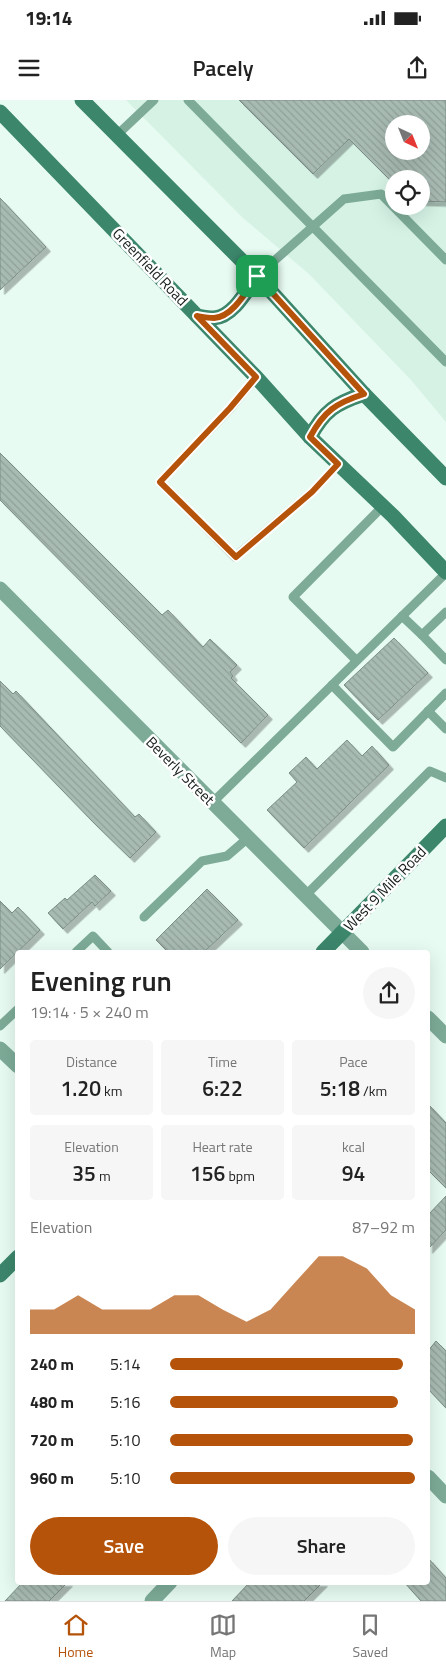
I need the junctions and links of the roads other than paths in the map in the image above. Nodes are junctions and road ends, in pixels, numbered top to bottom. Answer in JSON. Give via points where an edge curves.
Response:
{"nodes":[{"id":1,"x":82,"y":100,"type":"edge"},
{"id":2,"x":154,"y":100,"type":"edge"},
{"id":3,"x":188,"y":100,"type":"edge"},
{"id":4,"x":0,"y":112,"type":"edge"},
{"id":5,"x":117,"y":135,"type":"junction"},
{"id":6,"x":312,"y":226,"type":"junction"},
{"id":7,"x":446,"y":260,"type":"edge"},
{"id":8,"x":257,"y":276,"type":"junction"},
{"id":9,"x":197,"y":316,"type":"junction"},
{"id":10,"x":446,"y":362,"type":"edge"},
{"id":11,"x":256,"y":377,"type":"junction"},
{"id":12,"x":364,"y":394,"type":"junction"},
{"id":13,"x":310,"y":437,"type":"junction"},
{"id":14,"x":338,"y":464,"type":"junction"},
{"id":15,"x":446,"y":478,"type":"edge"},
{"id":16,"x":383,"y":506,"type":"junction"},
{"id":17,"x":446,"y":572,"type":"edge"},
{"id":18,"x":0,"y":589,"type":"edge"},
{"id":19,"x":446,"y":612,"type":"edge"},
{"id":20,"x":402,"y":616,"type":"junction"},
{"id":21,"x":422,"y":635,"type":"junction"},
{"id":22,"x":356,"y":660,"type":"junction"},
{"id":23,"x":446,"y":660,"type":"edge"},
{"id":24,"x":332,"y":685,"type":"junction"},
{"id":25,"x":446,"y":693,"type":"edge"},
{"id":26,"x":428,"y":711,"type":"junction"},
{"id":27,"x":446,"y":728,"type":"edge"},
{"id":28,"x":446,"y":778,"type":"edge"},
{"id":29,"x":212,"y":803,"type":"junction"},
{"id":30,"x":446,"y":826,"type":"edge"},
{"id":31,"x":248,"y":838,"type":"junction"},
{"id":32,"x":305,"y":896,"type":"junction"},
{"id":33,"x":144,"y":917,"type":"dead end"},
{"id":34,"x":342,"y":933,"type":"junction"},
{"id":35,"x":78,"y":950,"type":"edge"},
{"id":36,"x":106,"y":950,"type":"edge"},
{"id":37,"x":325,"y":950,"type":"edge"},
{"id":38,"x":360,"y":950,"type":"edge"},
{"id":39,"x":15,"y":1012,"type":"edge"},
{"id":40,"x":430,"y":1020,"type":"edge"},
{"id":41,"x":0,"y":1026,"type":"edge"},
{"id":42,"x":446,"y":1036,"type":"edge"},
{"id":43,"x":0,"y":1049,"type":"edge"},
{"id":44,"x":15,"y":1063,"type":"edge"},
{"id":45,"x":15,"y":1260,"type":"edge"},
{"id":46,"x":0,"y":1275,"type":"edge"},
{"id":47,"x":430,"y":1479,"type":"edge"},
{"id":48,"x":446,"y":1496,"type":"edge"},
{"id":49,"x":167,"y":1585,"type":"edge"},
{"id":50,"x":152,"y":1601,"type":"edge"}],
"edges":[{"from":1,"to":5,"type":"main road"},
{"from":2,"to":5,"type":"lane"},
{"from":3,"to":6,"type":"lane"},
{"from":4,"to":9,"type":"main road","name":"Greenfield Road"},
{"from":5,"to":8,"type":"main road"},
{"from":6,"to":7,"type":"lane","via":[[344,198],[381,194]]},
{"from":6,"to":8,"type":"lane"},
{"from":6,"to":10,"type":"lane"},
{"from":8,"to":9,"type":"main road","via":[[244,296],[226,312],[215,318]]},
{"from":8,"to":12,"type":"main road"},
{"from":9,"to":11,"type":"main road","name":"Greenfield Road"},
{"from":11,"to":13,"type":"main road","name":"Greenfield Road"},
{"from":11,"to":14,"type":"lane","via":[[160,482],[236,557],[312,492]]},
{"from":12,"to":13,"type":"main road","via":[[341,402],[328,412]]},
{"from":12,"to":15,"type":"main road"},
{"from":13,"to":14,"type":"main road","name":"Greenfield Road"},
{"from":14,"to":16,"type":"main road","name":"Greenfield Road"},
{"from":16,"to":17,"type":"main road","name":"Greenfield Road"},
{"from":16,"to":22,"type":"lane","via":[[294,597]]},
{"from":17,"to":20,"type":"lane"},
{"from":18,"to":29,"type":"street","name":"Beverly Street"},
{"from":19,"to":21,"type":"lane"},
{"from":20,"to":21,"type":"lane"},
{"from":20,"to":22,"type":"lane"},
{"from":21,"to":23,"type":"lane"},
{"from":22,"to":24,"type":"lane"},
{"from":24,"to":26,"type":"lane","via":[[392,746]]},
{"from":24,"to":29,"type":"lane"},
{"from":25,"to":26,"type":"lane"},
{"from":26,"to":27,"type":"lane"},
{"from":28,"to":32,"type":"lane","via":[[430,771]]},
{"from":29,"to":31,"type":"street","name":"Beverly Street"},
{"from":30,"to":34,"type":"main road","name":"West 9 Mile Road"},
{"from":31,"to":32,"type":"street","name":"Beverly Street"},
{"from":31,"to":33,"type":"lane","via":[[227,856],[202,861]]},
{"from":32,"to":34,"type":"street","name":"Beverly Street"},
{"from":34,"to":37,"type":"main road","name":"West 9 Mile Road"},
{"from":34,"to":38,"type":"street","name":"Beverly Street"},
{"from":35,"to":36,"type":"lane","via":[[93,936]]},
{"from":39,"to":41,"type":"lane"},
{"from":40,"to":42,"type":"street"},
{"from":43,"to":44,"type":"street"},
{"from":45,"to":46,"type":"main road"},
{"from":47,"to":48,"type":"street"},
{"from":49,"to":50,"type":"street"}]}
